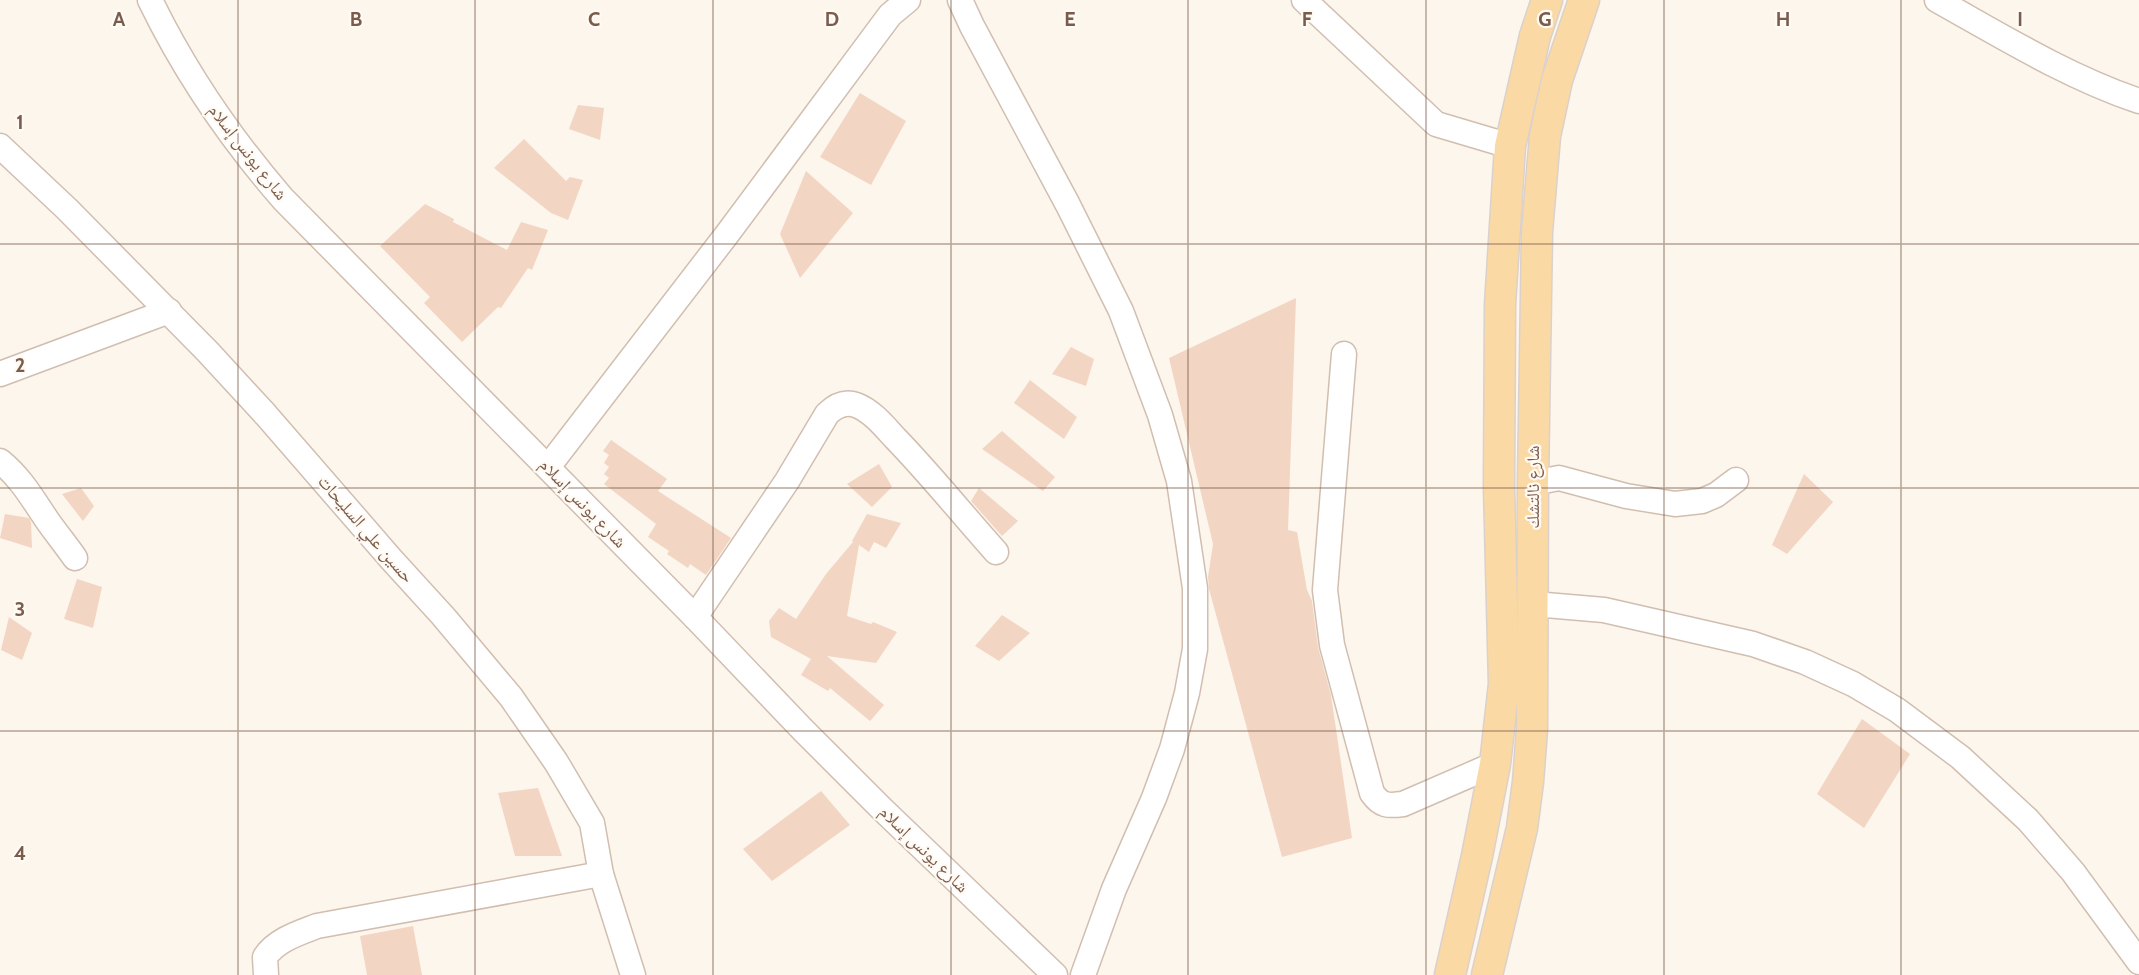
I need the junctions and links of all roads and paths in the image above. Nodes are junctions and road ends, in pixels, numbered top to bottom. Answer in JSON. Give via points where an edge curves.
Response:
{"nodes":[{"id":1,"x":150,"y":0,"type":"edge"},
{"id":2,"x":908,"y":0,"type":"edge"},
{"id":3,"x":960,"y":0,"type":"edge"},
{"id":4,"x":1304,"y":0,"type":"edge"},
{"id":5,"x":1547,"y":0,"type":"edge"},
{"id":6,"x":1584,"y":0,"type":"edge"},
{"id":7,"x":1937,"y":0,"type":"edge"},
{"id":8,"x":2139,"y":101,"type":"edge"},
{"id":9,"x":0,"y":146,"type":"edge"},
{"id":10,"x":1510,"y":146,"type":"junction"},
{"id":11,"x":169,"y":311,"type":"junction"},
{"id":12,"x":1344,"y":354,"type":"dead end"},
{"id":13,"x":0,"y":374,"type":"edge"},
{"id":14,"x":0,"y":461,"type":"edge"},
{"id":15,"x":548,"y":467,"type":"junction"},
{"id":16,"x":1736,"y":480,"type":"dead end"},
{"id":17,"x":1533,"y":483,"type":"junction"},
{"id":18,"x":996,"y":552,"type":"dead end"},
{"id":19,"x":75,"y":558,"type":"dead end"},
{"id":20,"x":1534,"y":604,"type":"junction"},
{"id":21,"x":695,"y":617,"type":"junction"},
{"id":22,"x":1495,"y":764,"type":"junction"},
{"id":23,"x":601,"y":874,"type":"junction"},
{"id":24,"x":2139,"y":962,"type":"edge"},
{"id":25,"x":266,"y":975,"type":"edge"},
{"id":26,"x":633,"y":975,"type":"edge"},
{"id":27,"x":1055,"y":975,"type":"edge"},
{"id":28,"x":1083,"y":975,"type":"edge"},
{"id":29,"x":1450,"y":975,"type":"edge"},
{"id":30,"x":1487,"y":975,"type":"edge"}],
"edges":[{"from":1,"to":15,"type":"street","name":"شارع يونس إسلام","via":[[194,81],[266,179]]},
{"from":2,"to":15,"type":"street","via":[[890,15]]},
{"from":3,"to":28,"type":"street","via":[[1121,310],[1160,415],[1179,481],[1195,588],[1195,648],[1172,749]]},
{"from":4,"to":10,"type":"street","via":[[1436,124]]},
{"from":5,"to":10,"type":"main road","name":"شارع نالتشك"},
{"from":6,"to":17,"type":"main road","name":"شارع نالتشك","via":[[1557,80],[1544,147],[1534,288]]},
{"from":7,"to":8,"type":"street","via":[[2043,59]]},
{"from":9,"to":11,"type":"street","name":"حسين علي السليحات"},
{"from":10,"to":22,"type":"main road","name":"شارع نالتشك","via":[[1500,305],[1504,684]]},
{"from":11,"to":13,"type":"street"},
{"from":11,"to":23,"type":"street","name":"حسين علي السليحات","via":[[266,415],[510,697],[556,762],[592,823]]},
{"from":12,"to":22,"type":"street","via":[[1325,590],[1332,645],[1372,793],[1379,803],[1403,804]]},
{"from":14,"to":19,"type":"street","via":[[29,490]]},
{"from":15,"to":21,"type":"street","name":"شارع يونس إسلام"},
{"from":16,"to":17,"type":"street","via":[[1702,501],[1675,504],[1559,478]]},
{"from":17,"to":20,"type":"main road","name":"شارع نالتشك"},
{"from":18,"to":21,"type":"street","via":[[874,417],[855,405],[844,404],[828,414]]},
{"from":20,"to":24,"type":"street","via":[[1604,610],[1753,644],[1853,684],[1960,757],[2028,820],[2073,872]]},
{"from":20,"to":30,"type":"main road","name":"شارع نالتشك","via":[[1528,783],[1522,828]]},
{"from":21,"to":27,"type":"street","name":"شارع يونس إسلام","via":[[866,794]]},
{"from":22,"to":29,"type":"main road","name":"شارع نالتشك"},
{"from":23,"to":25,"type":"street","via":[[317,926],[274,946],[265,957]]},
{"from":23,"to":26,"type":"street","name":"حسين علي السليحات"}]}
